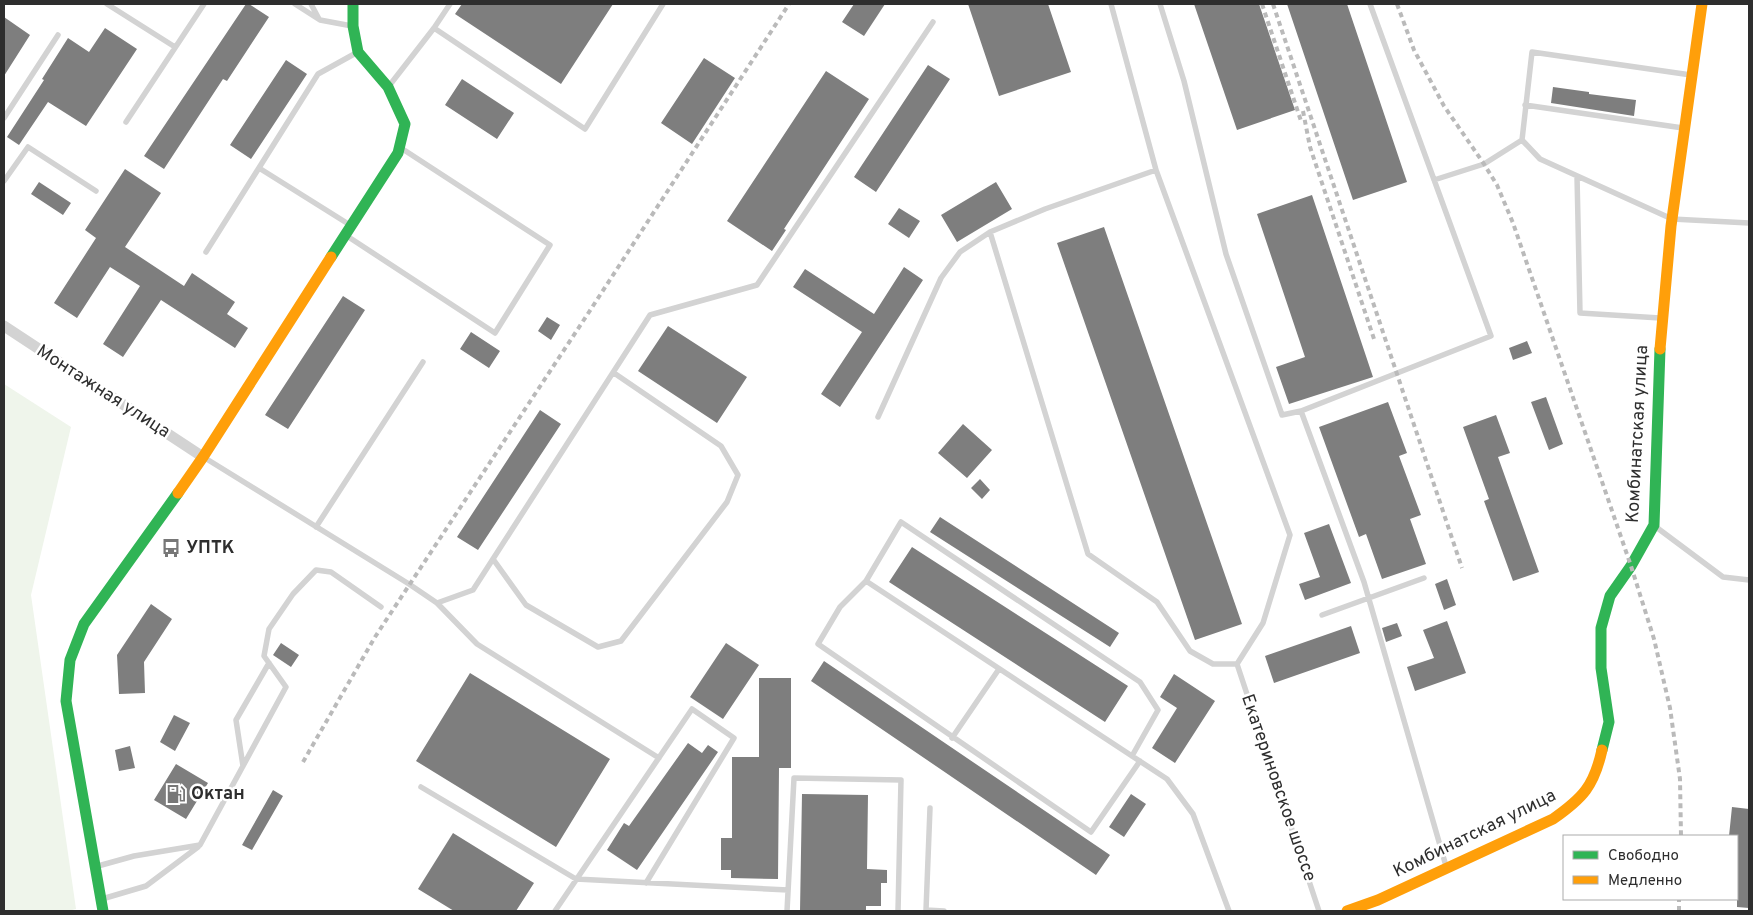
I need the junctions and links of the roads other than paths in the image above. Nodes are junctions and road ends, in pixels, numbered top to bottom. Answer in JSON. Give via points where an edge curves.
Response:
{"nodes":[{"id":1,"x":107,"y":4,"type":"edge"},
{"id":2,"x":204,"y":4,"type":"edge"},
{"id":3,"x":295,"y":4,"type":"edge"},
{"id":4,"x":311,"y":4,"type":"edge"},
{"id":5,"x":353,"y":4,"type":"edge"},
{"id":6,"x":450,"y":4,"type":"edge"},
{"id":7,"x":663,"y":4,"type":"edge"},
{"id":8,"x":1111,"y":4,"type":"edge"},
{"id":9,"x":1160,"y":4,"type":"edge"},
{"id":10,"x":1370,"y":4,"type":"edge"},
{"id":11,"x":1702,"y":4,"type":"edge"},
{"id":12,"x":320,"y":20,"type":"junction"},
{"id":13,"x":933,"y":22,"type":"dead end"},
{"id":14,"x":353,"y":26,"type":"junction"},
{"id":15,"x":434,"y":28,"type":"junction"},
{"id":16,"x":58,"y":35,"type":"dead end"},
{"id":17,"x":175,"y":47,"type":"junction"},
{"id":18,"x":358,"y":52,"type":"junction"},
{"id":19,"x":1692,"y":75,"type":"junction"},
{"id":20,"x":388,"y":87,"type":"junction"},
{"id":21,"x":1526,"y":105,"type":"junction"},
{"id":22,"x":4,"y":118,"type":"edge"},
{"id":23,"x":126,"y":122,"type":"dead end"},
{"id":24,"x":1685,"y":128,"type":"junction"},
{"id":25,"x":1522,"y":140,"type":"junction"},
{"id":26,"x":400,"y":147,"type":"junction"},
{"id":27,"x":258,"y":168,"type":"junction"},
{"id":28,"x":1156,"y":170,"type":"junction"},
{"id":29,"x":1577,"y":176,"type":"junction"},
{"id":30,"x":4,"y":180,"type":"edge"},
{"id":31,"x":1434,"y":180,"type":"junction"},
{"id":32,"x":96,"y":191,"type":"dead end"},
{"id":33,"x":1672,"y":219,"type":"junction"},
{"id":34,"x":1749,"y":223,"type":"edge"},
{"id":35,"x":348,"y":230,"type":"junction"},
{"id":36,"x":990,"y":232,"type":"junction"},
{"id":37,"x":206,"y":252,"type":"dead end"},
{"id":38,"x":1662,"y":318,"type":"junction"},
{"id":39,"x":4,"y":326,"type":"edge"},
{"id":40,"x":423,"y":362,"type":"dead end"},
{"id":41,"x":614,"y":372,"type":"junction"},
{"id":42,"x":1301,"y":411,"type":"junction"},
{"id":43,"x":878,"y":417,"type":"dead end"},
{"id":44,"x":203,"y":457,"type":"junction"},
{"id":45,"x":1654,"y":526,"type":"junction"},
{"id":46,"x":316,"y":527,"type":"junction"},
{"id":47,"x":493,"y":559,"type":"junction"},
{"id":48,"x":1424,"y":578,"type":"dead end"},
{"id":49,"x":1749,"y":580,"type":"edge"},
{"id":50,"x":866,"y":581,"type":"junction"},
{"id":51,"x":1369,"y":599,"type":"junction"},
{"id":52,"x":438,"y":603,"type":"junction"},
{"id":53,"x":381,"y":606,"type":"dead end"},
{"id":54,"x":1322,"y":615,"type":"dead end"},
{"id":55,"x":269,"y":663,"type":"junction"},
{"id":56,"x":1237,"y":664,"type":"junction"},
{"id":57,"x":999,"y":669,"type":"junction"},
{"id":58,"x":952,"y":738,"type":"junction"},
{"id":59,"x":1132,"y":756,"type":"junction"},
{"id":60,"x":659,"y":758,"type":"junction"},
{"id":61,"x":1140,"y":761,"type":"junction"},
{"id":62,"x":243,"y":766,"type":"junction"},
{"id":63,"x":421,"y":787,"type":"dead end"},
{"id":64,"x":930,"y":808,"type":"dead end"},
{"id":65,"x":200,"y":845,"type":"junction"},
{"id":66,"x":96,"y":867,"type":"junction"},
{"id":67,"x":1447,"y":868,"type":"junction"},
{"id":68,"x":576,"y":879,"type":"junction"},
{"id":69,"x":646,"y":883,"type":"junction"},
{"id":70,"x":788,"y":890,"type":"junction"},
{"id":71,"x":102,"y":905,"type":"edge"},
{"id":72,"x":555,"y":911,"type":"edge"},
{"id":73,"x":787,"y":911,"type":"edge"},
{"id":74,"x":898,"y":911,"type":"edge"},
{"id":75,"x":944,"y":911,"type":"edge"},
{"id":76,"x":1230,"y":911,"type":"edge"},
{"id":77,"x":1319,"y":911,"type":"edge"},
{"id":78,"x":1347,"y":911,"type":"edge"}],
"edges":[{"from":1,"to":17,"type":"lane"},
{"from":2,"to":17,"type":"lane"},
{"from":3,"to":12,"type":"lane"},
{"from":4,"to":12,"type":"lane"},
{"from":5,"to":14,"type":"street"},
{"from":6,"to":15,"type":"lane"},
{"from":7,"to":15,"type":"lane","via":[[585,129]]},
{"from":8,"to":28,"type":"lane"},
{"from":9,"to":42,"type":"lane","via":[[1184,81],[1226,254],[1282,414]]},
{"from":10,"to":31,"type":"lane"},
{"from":11,"to":19,"type":"street","name":"Комбинатская улица"},
{"from":12,"to":14,"type":"lane"},
{"from":13,"to":41,"type":"lane","via":[[758,285],[650,315]]},
{"from":14,"to":18,"type":"street"},
{"from":15,"to":20,"type":"lane"},
{"from":16,"to":22,"type":"lane"},
{"from":17,"to":23,"type":"lane"},
{"from":18,"to":20,"type":"street"},
{"from":18,"to":27,"type":"lane","via":[[318,74]]},
{"from":19,"to":21,"type":"lane","via":[[1532,52]]},
{"from":19,"to":24,"type":"street","name":"Комбинатская улица"},
{"from":20,"to":26,"type":"street","via":[[405,124]]},
{"from":21,"to":24,"type":"lane"},
{"from":21,"to":25,"type":"lane"},
{"from":24,"to":33,"type":"street","name":"Комбинатская улица"},
{"from":25,"to":29,"type":"lane","via":[[1540,159]]},
{"from":25,"to":31,"type":"lane","via":[[1484,164]]},
{"from":26,"to":35,"type":"street"},
{"from":26,"to":35,"type":"lane","via":[[550,245],[496,333]]},
{"from":27,"to":35,"type":"lane"},
{"from":27,"to":37,"type":"lane"},
{"from":28,"to":36,"type":"lane"},
{"from":28,"to":56,"type":"lane","via":[[1290,535],[1263,623]]},
{"from":29,"to":33,"type":"lane"},
{"from":29,"to":38,"type":"lane","via":[[1580,313]]},
{"from":30,"to":32,"type":"lane","via":[[28,147]]},
{"from":31,"to":42,"type":"lane","via":[[1491,336]]},
{"from":33,"to":34,"type":"lane"},
{"from":33,"to":38,"type":"street","name":"Комбинатская улица"},
{"from":35,"to":44,"type":"street"},
{"from":36,"to":43,"type":"lane","via":[[960,252],[941,278]]},
{"from":36,"to":56,"type":"lane","via":[[1088,554],[1157,602],[1190,651],[1214,664]]},
{"from":38,"to":45,"type":"street","name":"Комбинатская улица"},
{"from":39,"to":44,"type":"street","name":"Монтажная улица"},
{"from":40,"to":46,"type":"lane"},
{"from":41,"to":47,"type":"lane"},
{"from":41,"to":47,"type":"lane","via":[[721,446],[738,476],[728,502],[621,641],[606,645],[598,646],[526,606]]},
{"from":42,"to":51,"type":"lane"},
{"from":44,"to":46,"type":"lane"},
{"from":44,"to":66,"type":"street","via":[[84,624],[70,660],[66,701]]},
{"from":45,"to":49,"type":"lane","via":[[1723,576]]},
{"from":45,"to":67,"type":"street","name":"Комбинатская улица","via":[[1610,596],[1601,628],[1601,668],[1609,722],[1597,772],[1573,805],[1552,819]]},
{"from":46,"to":52,"type":"lane"},
{"from":47,"to":52,"type":"lane","via":[[472,590]]},
{"from":48,"to":51,"type":"lane"},
{"from":50,"to":57,"type":"lane"},
{"from":50,"to":58,"type":"lane","via":[[840,607],[818,644]]},
{"from":50,"to":59,"type":"lane","via":[[901,522],[1140,682],[1158,710]]},
{"from":51,"to":54,"type":"lane"},
{"from":51,"to":67,"type":"lane"},
{"from":52,"to":60,"type":"lane","via":[[477,644]]},
{"from":53,"to":55,"type":"lane","via":[[331,572],[316,570],[293,594],[268,629],[264,656]]},
{"from":55,"to":62,"type":"lane","via":[[236,720]]},
{"from":55,"to":62,"type":"lane","via":[[286,686]]},
{"from":56,"to":77,"type":"lane","name":"Екатериновское шоссе"},
{"from":57,"to":58,"type":"lane"},
{"from":57,"to":59,"type":"lane"},
{"from":58,"to":61,"type":"lane","via":[[1092,832]]},
{"from":59,"to":61,"type":"lane"},
{"from":60,"to":68,"type":"lane"},
{"from":60,"to":69,"type":"lane","via":[[692,709],[734,738]]},
{"from":61,"to":76,"type":"lane","via":[[1167,779],[1193,814]]},
{"from":62,"to":65,"type":"lane"},
{"from":63,"to":68,"type":"lane"},
{"from":64,"to":75,"type":"lane","via":[[926,910]]},
{"from":65,"to":66,"type":"lane","via":[[134,856]]},
{"from":65,"to":71,"type":"lane","via":[[146,886]]},
{"from":66,"to":71,"type":"street"},
{"from":67,"to":78,"type":"street","name":"Комбинатская улица","via":[[1379,903]]},
{"from":68,"to":69,"type":"lane"},
{"from":68,"to":72,"type":"lane"},
{"from":69,"to":70,"type":"lane"},
{"from":70,"to":73,"type":"lane"},
{"from":70,"to":74,"type":"lane","via":[[794,778],[901,780]]}]}
